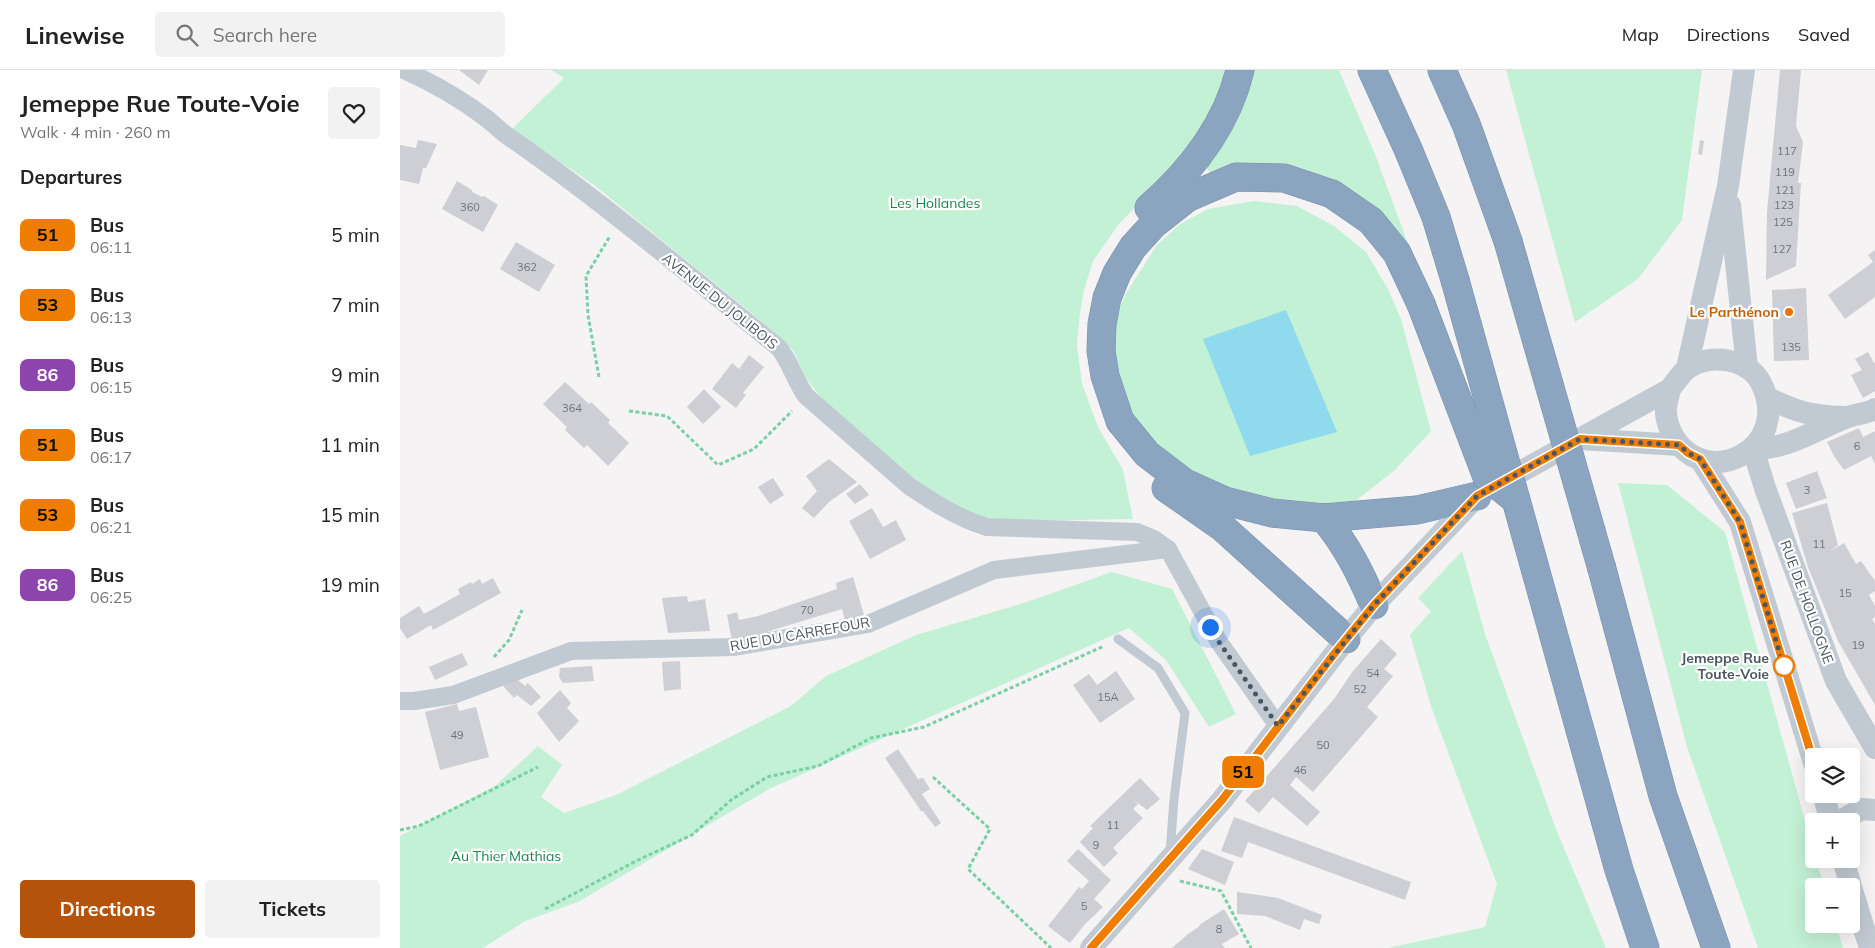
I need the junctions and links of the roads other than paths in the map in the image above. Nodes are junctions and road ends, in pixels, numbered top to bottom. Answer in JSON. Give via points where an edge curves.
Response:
{"nodes":[{"id":1,"x":404,"y":70,"type":"edge"},
{"id":2,"x":1240,"y":70,"type":"edge"},
{"id":3,"x":1372,"y":70,"type":"edge"},
{"id":4,"x":1442,"y":70,"type":"edge"},
{"id":5,"x":1744,"y":70,"type":"edge"},
{"id":6,"x":1728,"y":186,"type":"junction"},
{"id":7,"x":1687,"y":368,"type":"junction"},
{"id":8,"x":1747,"y":368,"type":"junction"},
{"id":9,"x":1670,"y":388,"type":"junction"},
{"id":10,"x":1768,"y":398,"type":"junction"},
{"id":11,"x":1875,"y":409,"type":"edge"},
{"id":12,"x":1847,"y":417,"type":"junction"},
{"id":13,"x":1580,"y":439,"type":"junction"},
{"id":14,"x":1679,"y":445,"type":"junction"},
{"id":15,"x":1753,"y":448,"type":"junction"},
{"id":16,"x":1700,"y":459,"type":"junction"},
{"id":17,"x":1477,"y":496,"type":"junction"},
{"id":18,"x":1516,"y":500,"type":"junction"},
{"id":19,"x":1324,"y":518,"type":"junction"},
{"id":20,"x":1168,"y":549,"type":"junction"},
{"id":21,"x":1374,"y":605,"type":"junction"},
{"id":22,"x":1346,"y":639,"type":"junction"},
{"id":23,"x":1118,"y":640,"type":"road end"},
{"id":24,"x":400,"y":701,"type":"edge"},
{"id":25,"x":1278,"y":726,"type":"junction"},
{"id":26,"x":1809,"y":748,"type":"edge"},
{"id":27,"x":1875,"y":748,"type":"edge"},
{"id":28,"x":1875,"y":810,"type":"edge"},
{"id":29,"x":1855,"y":813,"type":"edge"},
{"id":30,"x":1169,"y":860,"type":"junction"},
{"id":31,"x":1860,"y":915,"type":"edge"},
{"id":32,"x":1091,"y":948,"type":"edge"},
{"id":33,"x":1645,"y":948,"type":"edge"},
{"id":34,"x":1716,"y":948,"type":"edge"},
{"id":35,"x":1870,"y":948,"type":"edge"}],
"edges":[{"from":1,"to":20,"type":"street","name":"AVENUE DU JOLIBOIS","via":[[470,107],[565,176],[779,348],[806,396],[909,486],[974,523],[987,527],[1137,532]]},
{"from":2,"to":22,"type":"highway","via":[[1219,125],[1197,158],[1136,220],[1102,270],[1087,324],[1091,381],[1108,426],[1134,466],[1222,527]]},
{"from":3,"to":18,"type":"highway","bridge":true,"via":[[1436,217]]},
{"from":4,"to":34,"type":"highway","bridge":true,"via":[[1466,124],[1508,241],[1602,568],[1663,796]]},
{"from":5,"to":6,"type":"street"},
{"from":6,"to":7,"type":"street"},
{"from":6,"to":8,"type":"street"},
{"from":7,"to":8,"type":"street","via":[[1707,360],[1727,360]]},
{"from":7,"to":9,"type":"street"},
{"from":8,"to":10,"type":"street","via":[[1760,381]]},
{"from":9,"to":13,"type":"street"},
{"from":9,"to":14,"type":"street","via":[[1666,408],[1668,428]]},
{"from":10,"to":12,"type":"street","via":[[1800,412]]},
{"from":10,"to":15,"type":"street","via":[[1769,417],[1764,434]]},
{"from":11,"to":12,"type":"street"},
{"from":12,"to":15,"type":"street","via":[[1782,446]]},
{"from":13,"to":14,"type":"street"},
{"from":13,"to":17,"type":"street"},
{"from":14,"to":16,"type":"street"},
{"from":15,"to":16,"type":"street","via":[[1728,460]]},
{"from":15,"to":27,"type":"street","name":"RUE DE HOLLOGNE","via":[[1836,681]]},
{"from":16,"to":26,"type":"street","via":[[1740,522]]},
{"from":17,"to":19,"type":"highway","via":[[1417,510]]},
{"from":17,"to":21,"type":"street"},
{"from":18,"to":19,"type":"highway","bridge":true,"via":[[1487,477],[1421,304],[1397,253],[1371,221],[1332,194],[1284,178],[1236,177],[1187,198],[1133,246],[1107,298],[1101,351],[1105,376],[1120,421],[1146,454],[1185,483],[1225,502],[1272,513]]},
{"from":18,"to":33,"type":"highway","via":[[1619,870]]},
{"from":19,"to":21,"type":"highway","via":[[1356,563]]},
{"from":20,"to":24,"type":"street","name":"RUE DU CARREFOUR","via":[[994,570],[859,626],[734,647],[571,651],[453,695]]},
{"from":20,"to":25,"type":"street","via":[[1219,642]]},
{"from":21,"to":22,"type":"street"},
{"from":22,"to":25,"type":"street"},
{"from":23,"to":30,"type":"lane","via":[[1158,668],[1185,713]]},
{"from":25,"to":30,"type":"street","via":[[1222,800]]},
{"from":28,"to":29,"type":"street","via":[[1862,809]]},
{"from":30,"to":32,"type":"street"},
{"from":31,"to":35,"type":"street"}]}
